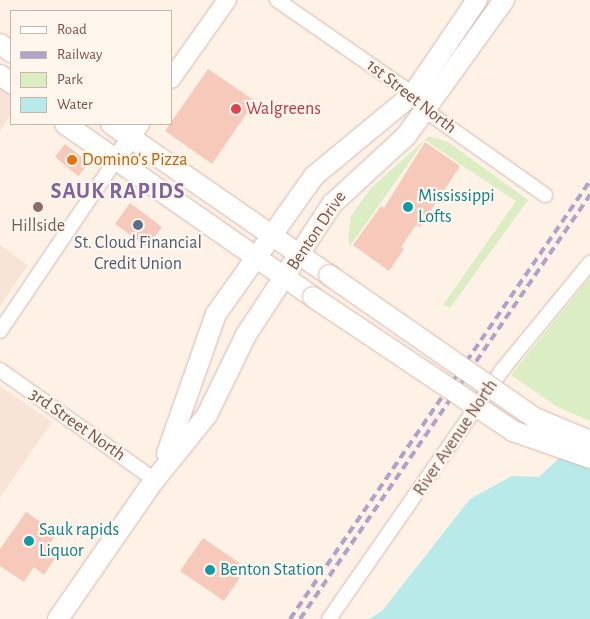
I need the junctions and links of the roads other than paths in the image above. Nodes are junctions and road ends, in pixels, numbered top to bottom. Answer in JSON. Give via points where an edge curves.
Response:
{"nodes":[{"id":1,"x":227,"y":0,"type":"edge"},
{"id":2,"x":277,"y":0,"type":"edge"},
{"id":3,"x":477,"y":0,"type":"edge"},
{"id":4,"x":504,"y":0,"type":"edge"},
{"id":5,"x":172,"y":78,"type":"edge"},
{"id":6,"x":413,"y":94,"type":"junction"},
{"id":7,"x":426,"y":111,"type":"junction"},
{"id":8,"x":66,"y":125,"type":"edge"},
{"id":9,"x":114,"y":125,"type":"edge"},
{"id":10,"x":135,"y":131,"type":"edge"},
{"id":11,"x":115,"y":161,"type":"junction"},
{"id":12,"x":545,"y":195,"type":"dead end"},
{"id":13,"x":272,"y":236,"type":"junction"},
{"id":14,"x":299,"y":254,"type":"junction"},
{"id":15,"x":254,"y":259,"type":"junction"},
{"id":16,"x":590,"y":263,"type":"edge"},
{"id":17,"x":285,"y":280,"type":"junction"},
{"id":18,"x":0,"y":330,"type":"edge"},
{"id":19,"x":0,"y":370,"type":"edge"},
{"id":20,"x":590,"y":441,"type":"edge"},
{"id":21,"x":590,"y":458,"type":"edge"},
{"id":22,"x":155,"y":480,"type":"junction"},
{"id":23,"x":58,"y":619,"type":"edge"},
{"id":24,"x":328,"y":619,"type":"edge"}],
"edges":[{"from":1,"to":5,"type":"street"},
{"from":2,"to":6,"type":"street","name":"1st Street North"},
{"from":3,"to":6,"type":"main road","name":"Benton Drive"},
{"from":4,"to":7,"type":"main road","name":"Benton Drive"},
{"from":6,"to":7,"type":"street","name":"1st Street North"},
{"from":6,"to":13,"type":"main road","name":"Benton Drive","via":[[382,124],[325,164]]},
{"from":7,"to":12,"type":"street","name":"1st Street North"},
{"from":7,"to":14,"type":"main road","name":"Benton Drive","via":[[395,148],[343,190]]},
{"from":8,"to":11,"type":"main road"},
{"from":9,"to":10,"type":"main road"},
{"from":10,"to":11,"type":"street"},
{"from":10,"to":13,"type":"main road"},
{"from":11,"to":15,"type":"main road"},
{"from":11,"to":18,"type":"street"},
{"from":13,"to":14,"type":"main road"},
{"from":13,"to":15,"type":"main road","name":"Benton Drive"},
{"from":14,"to":17,"type":"main road","name":"Benton Drive"},
{"from":14,"to":20,"type":"main road","bridge":true,"via":[[535,418]]},
{"from":15,"to":17,"type":"main road"},
{"from":15,"to":22,"type":"main road","name":"Benton Drive","via":[[208,328],[185,413]]},
{"from":16,"to":24,"type":"street","name":"River Avenue North","via":[[502,370]]},
{"from":17,"to":21,"type":"main road","bridge":true,"via":[[513,431]]},
{"from":17,"to":22,"type":"main road","name":"Benton Drive","via":[[246,335],[207,415]]},
{"from":19,"to":22,"type":"street","name":"3rd Street North"},
{"from":22,"to":23,"type":"main road","name":"Benton Drive"}]}
